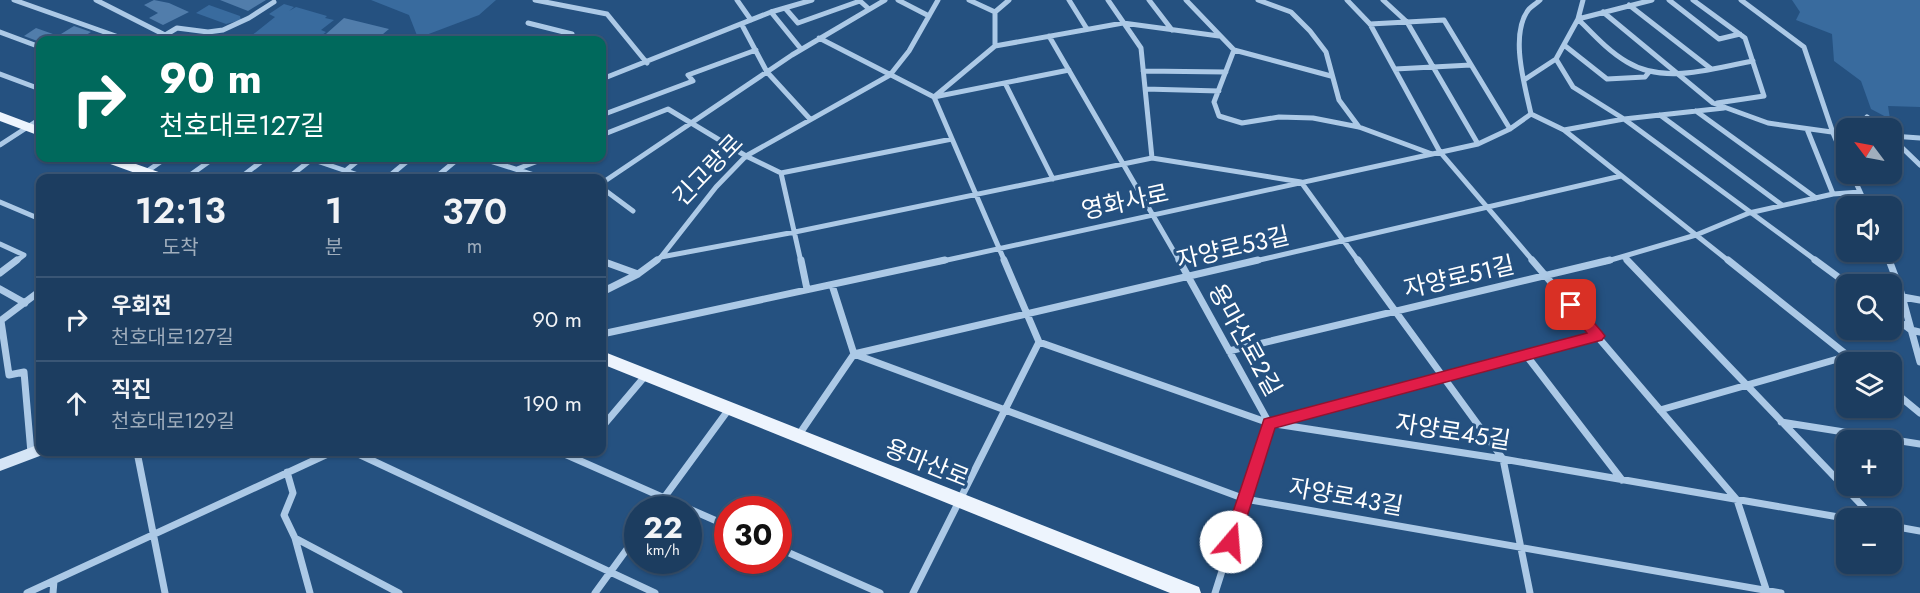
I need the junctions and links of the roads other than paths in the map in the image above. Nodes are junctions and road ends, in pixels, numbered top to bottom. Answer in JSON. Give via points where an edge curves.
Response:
{"nodes":[{"id":1,"x":14,"y":0,"type":"edge"},
{"id":2,"x":96,"y":0,"type":"edge"},
{"id":3,"x":535,"y":0,"type":"edge"},
{"id":4,"x":737,"y":0,"type":"edge"},
{"id":5,"x":812,"y":0,"type":"edge"},
{"id":6,"x":885,"y":0,"type":"edge"},
{"id":7,"x":898,"y":0,"type":"edge"},
{"id":8,"x":938,"y":0,"type":"edge"},
{"id":9,"x":969,"y":0,"type":"edge"},
{"id":10,"x":1009,"y":0,"type":"edge"},
{"id":11,"x":1069,"y":0,"type":"edge"},
{"id":12,"x":1108,"y":0,"type":"edge"},
{"id":13,"x":1149,"y":0,"type":"edge"},
{"id":14,"x":1186,"y":0,"type":"edge"},
{"id":15,"x":1248,"y":0,"type":"edge"},
{"id":16,"x":1347,"y":0,"type":"edge"},
{"id":17,"x":1383,"y":0,"type":"edge"},
{"id":18,"x":1540,"y":0,"type":"edge"},
{"id":19,"x":1583,"y":0,"type":"edge"},
{"id":20,"x":1652,"y":0,"type":"edge"},
{"id":21,"x":1669,"y":0,"type":"edge"},
{"id":22,"x":1693,"y":0,"type":"edge"},
{"id":23,"x":1741,"y":0,"type":"edge"},
{"id":24,"x":1260,"y":1,"type":"edge"},
{"id":25,"x":274,"y":2,"type":"dead end"},
{"id":26,"x":1629,"y":5,"type":"junction"},
{"id":27,"x":785,"y":8,"type":"junction"},
{"id":28,"x":869,"y":9,"type":"junction"},
{"id":29,"x":771,"y":12,"type":"junction"},
{"id":30,"x":994,"y":12,"type":"junction"},
{"id":31,"x":1603,"y":12,"type":"junction"},
{"id":32,"x":928,"y":16,"type":"junction"},
{"id":33,"x":751,"y":20,"type":"junction"},
{"id":34,"x":1578,"y":20,"type":"junction"},
{"id":35,"x":1407,"y":22,"type":"junction"},
{"id":36,"x":528,"y":23,"type":"dead end"},
{"id":37,"x":1123,"y":23,"type":"junction"},
{"id":38,"x":1370,"y":24,"type":"junction"},
{"id":39,"x":742,"y":25,"type":"junction"},
{"id":40,"x":1088,"y":29,"type":"junction"},
{"id":41,"x":1172,"y":30,"type":"junction"},
{"id":42,"x":0,"y":32,"type":"edge"},
{"id":43,"x":1740,"y":34,"type":"junction"},
{"id":44,"x":165,"y":35,"type":"joint"},
{"id":45,"x":115,"y":36,"type":"edge"},
{"id":46,"x":570,"y":36,"type":"edge"},
{"id":47,"x":1049,"y":36,"type":"junction"},
{"id":48,"x":1221,"y":36,"type":"junction"},
{"id":49,"x":819,"y":38,"type":"junction"},
{"id":50,"x":1564,"y":45,"type":"junction"},
{"id":51,"x":36,"y":46,"type":"edge"},
{"id":52,"x":995,"y":46,"type":"junction"},
{"id":53,"x":801,"y":49,"type":"junction"},
{"id":54,"x":756,"y":50,"type":"junction"},
{"id":55,"x":1234,"y":50,"type":"junction"},
{"id":56,"x":1556,"y":58,"type":"junction"},
{"id":57,"x":1753,"y":61,"type":"junction"},
{"id":58,"x":647,"y":63,"type":"junction"},
{"id":59,"x":1471,"y":64,"type":"junction"},
{"id":60,"x":1433,"y":67,"type":"junction"},
{"id":61,"x":1710,"y":68,"type":"junction"},
{"id":62,"x":1395,"y":69,"type":"junction"},
{"id":63,"x":1069,"y":70,"type":"junction"},
{"id":64,"x":1143,"y":70,"type":"junction"},
{"id":65,"x":767,"y":72,"type":"junction"},
{"id":66,"x":1226,"y":72,"type":"junction"},
{"id":67,"x":1649,"y":72,"type":"junction"},
{"id":68,"x":1677,"y":73,"type":"junction"},
{"id":69,"x":0,"y":74,"type":"edge"},
{"id":70,"x":890,"y":75,"type":"junction"},
{"id":71,"x":1331,"y":76,"type":"junction"},
{"id":72,"x":606,"y":78,"type":"edge"},
{"id":73,"x":1524,"y":80,"type":"junction"},
{"id":74,"x":1005,"y":83,"type":"junction"},
{"id":75,"x":36,"y":88,"type":"edge"},
{"id":76,"x":1145,"y":89,"type":"junction"},
{"id":77,"x":1219,"y":90,"type":"junction"},
{"id":78,"x":934,"y":97,"type":"junction"},
{"id":79,"x":1713,"y":103,"type":"junction"},
{"id":80,"x":1726,"y":108,"type":"junction"},
{"id":81,"x":1696,"y":111,"type":"junction"},
{"id":82,"x":606,"y":114,"type":"edge"},
{"id":83,"x":1531,"y":114,"type":"junction"},
{"id":84,"x":1660,"y":115,"type":"junction"},
{"id":85,"x":0,"y":116,"type":"edge"},
{"id":86,"x":810,"y":119,"type":"junction"},
{"id":87,"x":1624,"y":119,"type":"junction"},
{"id":88,"x":690,"y":122,"type":"junction"},
{"id":89,"x":1359,"y":128,"type":"junction"},
{"id":90,"x":35,"y":129,"type":"edge"},
{"id":91,"x":1510,"y":129,"type":"junction"},
{"id":92,"x":1807,"y":129,"type":"junction"},
{"id":93,"x":1564,"y":130,"type":"junction"},
{"id":94,"x":606,"y":133,"type":"edge"},
{"id":95,"x":1833,"y":133,"type":"junction"},
{"id":96,"x":1836,"y":133,"type":"edge"},
{"id":97,"x":1902,"y":137,"type":"edge"},
{"id":98,"x":1920,"y":138,"type":"edge"},
{"id":99,"x":952,"y":139,"type":"junction"},
{"id":100,"x":1836,"y":140,"type":"edge"},
{"id":101,"x":1478,"y":144,"type":"junction"},
{"id":102,"x":0,"y":145,"type":"edge"},
{"id":103,"x":1902,"y":147,"type":"edge"},
{"id":104,"x":1436,"y":153,"type":"junction"},
{"id":105,"x":746,"y":156,"type":"junction"},
{"id":106,"x":1152,"y":158,"type":"junction"},
{"id":107,"x":121,"y":162,"type":"edge"},
{"id":108,"x":160,"y":162,"type":"edge"},
{"id":109,"x":208,"y":162,"type":"edge"},
{"id":110,"x":261,"y":162,"type":"edge"},
{"id":111,"x":306,"y":162,"type":"edge"},
{"id":112,"x":321,"y":162,"type":"edge"},
{"id":113,"x":357,"y":162,"type":"edge"},
{"id":114,"x":406,"y":162,"type":"edge"},
{"id":115,"x":454,"y":162,"type":"edge"},
{"id":116,"x":495,"y":162,"type":"edge"},
{"id":117,"x":536,"y":162,"type":"edge"},
{"id":118,"x":1124,"y":164,"type":"junction"},
{"id":119,"x":1920,"y":165,"type":"edge"},
{"id":120,"x":516,"y":170,"type":"junction"},
{"id":121,"x":346,"y":171,"type":"junction"},
{"id":122,"x":146,"y":172,"type":"junction"},
{"id":123,"x":781,"y":173,"type":"junction"},
{"id":124,"x":151,"y":174,"type":"edge"},
{"id":125,"x":192,"y":174,"type":"edge"},
{"id":126,"x":245,"y":174,"type":"edge"},
{"id":127,"x":292,"y":174,"type":"edge"},
{"id":128,"x":342,"y":174,"type":"edge"},
{"id":129,"x":355,"y":174,"type":"edge"},
{"id":130,"x":392,"y":174,"type":"edge"},
{"id":131,"x":440,"y":174,"type":"edge"},
{"id":132,"x":530,"y":174,"type":"edge"},
{"id":133,"x":1621,"y":176,"type":"junction"},
{"id":134,"x":1053,"y":179,"type":"junction"},
{"id":135,"x":1301,"y":182,"type":"junction"},
{"id":136,"x":606,"y":183,"type":"edge"},
{"id":137,"x":1856,"y":184,"type":"edge"},
{"id":138,"x":606,"y":189,"type":"edge"},
{"id":139,"x":1860,"y":192,"type":"junction"},
{"id":140,"x":1833,"y":194,"type":"junction"},
{"id":141,"x":976,"y":196,"type":"junction"},
{"id":142,"x":1862,"y":196,"type":"edge"},
{"id":143,"x":1816,"y":198,"type":"junction"},
{"id":144,"x":0,"y":202,"type":"edge"},
{"id":145,"x":1782,"y":205,"type":"junction"},
{"id":146,"x":1487,"y":207,"type":"junction"},
{"id":147,"x":633,"y":211,"type":"dead end"},
{"id":148,"x":1749,"y":213,"type":"junction"},
{"id":149,"x":1154,"y":215,"type":"junction"},
{"id":150,"x":36,"y":217,"type":"edge"},
{"id":151,"x":795,"y":232,"type":"junction"},
{"id":152,"x":1696,"y":235,"type":"junction"},
{"id":153,"x":1343,"y":241,"type":"junction"},
{"id":154,"x":0,"y":243,"type":"edge"},
{"id":155,"x":999,"y":248,"type":"junction"},
{"id":156,"x":661,"y":256,"type":"junction"},
{"id":157,"x":1624,"y":257,"type":"junction"},
{"id":158,"x":606,"y":262,"type":"edge"},
{"id":159,"x":1890,"y":262,"type":"edge"},
{"id":160,"x":0,"y":273,"type":"edge"},
{"id":161,"x":638,"y":274,"type":"junction"},
{"id":162,"x":1545,"y":275,"type":"junction"},
{"id":163,"x":1836,"y":276,"type":"edge"},
{"id":164,"x":1188,"y":277,"type":"junction"},
{"id":165,"x":832,"y":285,"type":"junction"},
{"id":166,"x":0,"y":289,"type":"edge"},
{"id":167,"x":807,"y":289,"type":"junction"},
{"id":168,"x":606,"y":290,"type":"edge"},
{"id":169,"x":36,"y":294,"type":"edge"},
{"id":170,"x":1903,"y":297,"type":"junction"},
{"id":171,"x":1920,"y":300,"type":"edge"},
{"id":172,"x":25,"y":303,"type":"junction"},
{"id":173,"x":1394,"y":310,"type":"junction"},
{"id":174,"x":1027,"y":314,"type":"junction"},
{"id":175,"x":0,"y":321,"type":"edge"},
{"id":176,"x":1902,"y":323,"type":"edge"},
{"id":177,"x":1911,"y":330,"type":"junction"},
{"id":178,"x":1920,"y":332,"type":"edge"},
{"id":179,"x":606,"y":333,"type":"edge"},
{"id":180,"x":1598,"y":336,"type":"junction"},
{"id":181,"x":1039,"y":342,"type":"junction"},
{"id":182,"x":1229,"y":351,"type":"junction"},
{"id":183,"x":1843,"y":352,"type":"edge"},
{"id":184,"x":854,"y":354,"type":"junction"},
{"id":185,"x":1526,"y":355,"type":"junction"},
{"id":186,"x":606,"y":359,"type":"edge"},
{"id":187,"x":1836,"y":360,"type":"edge"},
{"id":188,"x":1920,"y":363,"type":"edge"},
{"id":189,"x":646,"y":375,"type":"junction"},
{"id":190,"x":1443,"y":376,"type":"junction"},
{"id":191,"x":1747,"y":387,"type":"junction"},
{"id":192,"x":1902,"y":398,"type":"edge"},
{"id":193,"x":729,"y":409,"type":"junction"},
{"id":194,"x":1005,"y":410,"type":"junction"},
{"id":195,"x":1660,"y":410,"type":"junction"},
{"id":196,"x":1920,"y":413,"type":"edge"},
{"id":197,"x":606,"y":422,"type":"edge"},
{"id":198,"x":1781,"y":422,"type":"junction"},
{"id":199,"x":1269,"y":423,"type":"junction"},
{"id":200,"x":798,"y":437,"type":"junction"},
{"id":201,"x":1920,"y":444,"type":"edge"},
{"id":202,"x":36,"y":452,"type":"edge"},
{"id":203,"x":138,"y":456,"type":"edge"},
{"id":204,"x":323,"y":456,"type":"edge"},
{"id":205,"x":363,"y":456,"type":"edge"},
{"id":206,"x":570,"y":456,"type":"edge"},
{"id":207,"x":575,"y":458,"type":"joint"},
{"id":208,"x":1503,"y":459,"type":"junction"},
{"id":209,"x":0,"y":465,"type":"edge"},
{"id":210,"x":287,"y":472,"type":"junction"},
{"id":211,"x":1622,"y":480,"type":"junction"},
{"id":212,"x":660,"y":496,"type":"edge"},
{"id":213,"x":665,"y":496,"type":"edge"},
{"id":214,"x":1245,"y":499,"type":"junction"},
{"id":215,"x":1737,"y":500,"type":"junction"},
{"id":216,"x":959,"y":502,"type":"junction"},
{"id":217,"x":1864,"y":508,"type":"edge"},
{"id":218,"x":1836,"y":517,"type":"edge"},
{"id":219,"x":1902,"y":528,"type":"edge"},
{"id":220,"x":1920,"y":531,"type":"edge"},
{"id":221,"x":153,"y":534,"type":"junction"},
{"id":222,"x":295,"y":538,"type":"junction"},
{"id":223,"x":1522,"y":547,"type":"junction"},
{"id":224,"x":624,"y":553,"type":"edge"},
{"id":225,"x":792,"y":554,"type":"edge"},
{"id":226,"x":610,"y":572,"type":"junction"},
{"id":227,"x":54,"y":581,"type":"junction"},
{"id":228,"x":1766,"y":592,"type":"edge"},
{"id":229,"x":27,"y":593,"type":"edge"},
{"id":230,"x":53,"y":593,"type":"edge"},
{"id":231,"x":165,"y":593,"type":"edge"},
{"id":232,"x":310,"y":593,"type":"edge"},
{"id":233,"x":399,"y":593,"type":"edge"},
{"id":234,"x":595,"y":593,"type":"edge"},
{"id":235,"x":655,"y":593,"type":"edge"},
{"id":236,"x":880,"y":593,"type":"edge"},
{"id":237,"x":913,"y":593,"type":"edge"},
{"id":238,"x":1192,"y":593,"type":"edge"},
{"id":239,"x":1215,"y":593,"type":"edge"},
{"id":240,"x":1530,"y":593,"type":"edge"},
{"id":241,"x":1781,"y":593,"type":"edge"}],
"edges":[{"from":1,"to":45,"type":"street"},
{"from":2,"to":44,"type":"street"},
{"from":3,"to":58,"type":"street","via":[[607,14]]},
{"from":4,"to":33,"type":"street"},
{"from":5,"to":27,"type":"street"},
{"from":6,"to":28,"type":"street"},
{"from":7,"to":32,"type":"street"},
{"from":8,"to":32,"type":"street","name":"긴고랑로"},
{"from":9,"to":30,"type":"street"},
{"from":10,"to":30,"type":"street"},
{"from":11,"to":40,"type":"street"},
{"from":12,"to":37,"type":"street"},
{"from":13,"to":41,"type":"street"},
{"from":14,"to":48,"type":"street"},
{"from":15,"to":24,"type":"street"},
{"from":16,"to":38,"type":"street"},
{"from":17,"to":35,"type":"street"},
{"from":18,"to":73,"type":"street","via":[[1529,9],[1520,34]]},
{"from":19,"to":34,"type":"street"},
{"from":20,"to":26,"type":"street"},
{"from":21,"to":43,"type":"street","via":[[1719,39]]},
{"from":22,"to":43,"type":"street"},
{"from":23,"to":95,"type":"street","via":[[1804,47]]},
{"from":24,"to":71,"type":"street","via":[[1291,12],[1310,31],[1326,52]]},
{"from":25,"to":44,"type":"street","via":[[223,30],[177,28]]},
{"from":26,"to":31,"type":"street"},
{"from":26,"to":61,"type":"street"},
{"from":27,"to":28,"type":"street","via":[[798,23],[860,1]]},
{"from":27,"to":29,"type":"street"},
{"from":28,"to":49,"type":"street"},
{"from":29,"to":33,"type":"street"},
{"from":29,"to":53,"type":"street"},
{"from":30,"to":52,"type":"street"},
{"from":31,"to":34,"type":"street"},
{"from":31,"to":68,"type":"street"},
{"from":32,"to":70,"type":"street","name":"긴고랑로"},
{"from":33,"to":39,"type":"street"},
{"from":34,"to":50,"type":"street"},
{"from":34,"to":67,"type":"street","via":[[1626,61]]},
{"from":35,"to":38,"type":"street"},
{"from":35,"to":59,"type":"street","via":[[1444,20]]},
{"from":35,"to":60,"type":"street"},
{"from":36,"to":46,"type":"street"},
{"from":37,"to":40,"type":"street"},
{"from":37,"to":41,"type":"street"},
{"from":37,"to":64,"type":"street","via":[[1141,48]]},
{"from":38,"to":62,"type":"street"},
{"from":39,"to":54,"type":"street"},
{"from":39,"to":58,"type":"street"},
{"from":40,"to":47,"type":"street"},
{"from":41,"to":48,"type":"street"},
{"from":42,"to":51,"type":"street"},
{"from":43,"to":57,"type":"street"},
{"from":47,"to":52,"type":"street"},
{"from":47,"to":63,"type":"street","name":"용마산로2길"},
{"from":48,"to":55,"type":"street"},
{"from":49,"to":53,"type":"street"},
{"from":49,"to":70,"type":"street"},
{"from":50,"to":56,"type":"street"},
{"from":50,"to":67,"type":"street","via":[[1607,79],[1645,77]]},
{"from":52,"to":78,"type":"street"},
{"from":53,"to":65,"type":"street"},
{"from":54,"to":65,"type":"street"},
{"from":54,"to":82,"type":"street","via":[[688,75],[693,81]]},
{"from":55,"to":66,"type":"street"},
{"from":55,"to":71,"type":"street"},
{"from":56,"to":73,"type":"street"},
{"from":56,"to":87,"type":"street","via":[[1573,87]]},
{"from":57,"to":61,"type":"street"},
{"from":57,"to":79,"type":"street","via":[[1764,96]]},
{"from":58,"to":72,"type":"street"},
{"from":59,"to":60,"type":"street"},
{"from":59,"to":91,"type":"street"},
{"from":60,"to":62,"type":"street"},
{"from":60,"to":101,"type":"street"},
{"from":61,"to":68,"type":"street"},
{"from":62,"to":104,"type":"street"},
{"from":63,"to":74,"type":"street"},
{"from":63,"to":118,"type":"street","name":"용마산로2길"},
{"from":64,"to":66,"type":"street"},
{"from":64,"to":76,"type":"street"},
{"from":65,"to":86,"type":"street"},
{"from":65,"to":88,"type":"street"},
{"from":66,"to":77,"type":"street"},
{"from":67,"to":68,"type":"street"},
{"from":68,"to":79,"type":"street"},
{"from":69,"to":75,"type":"street"},
{"from":70,"to":78,"type":"street"},
{"from":70,"to":86,"type":"street","name":"긴고랑로"},
{"from":71,"to":89,"type":"street","via":[[1339,100]]},
{"from":73,"to":83,"type":"street"},
{"from":74,"to":78,"type":"street"},
{"from":74,"to":134,"type":"street"},
{"from":76,"to":77,"type":"street"},
{"from":76,"to":106,"type":"street"},
{"from":77,"to":89,"type":"street","via":[[1214,102],[1219,116],[1242,123],[1279,117],[1313,118]]},
{"from":78,"to":99,"type":"street"},
{"from":79,"to":80,"type":"street"},
{"from":80,"to":81,"type":"street"},
{"from":80,"to":92,"type":"street","via":[[1768,123]]},
{"from":81,"to":84,"type":"street"},
{"from":81,"to":143,"type":"street"},
{"from":83,"to":91,"type":"street","name":"영화사로"},
{"from":83,"to":93,"type":"street"},
{"from":84,"to":87,"type":"street"},
{"from":84,"to":145,"type":"street"},
{"from":85,"to":90,"type":"main road"},
{"from":86,"to":105,"type":"street","name":"긴고랑로"},
{"from":87,"to":93,"type":"street"},
{"from":87,"to":148,"type":"street"},
{"from":88,"to":94,"type":"street","via":[[668,109]]},
{"from":88,"to":105,"type":"street"},
{"from":88,"to":136,"type":"street"},
{"from":89,"to":104,"type":"street"},
{"from":90,"to":102,"type":"street"},
{"from":91,"to":101,"type":"street","name":"영화사로"},
{"from":92,"to":95,"type":"street"},
{"from":92,"to":140,"type":"street"},
{"from":93,"to":133,"type":"street"},
{"from":95,"to":96,"type":"street"},
{"from":95,"to":100,"type":"street"},
{"from":97,"to":98,"type":"street"},
{"from":99,"to":123,"type":"street"},
{"from":99,"to":141,"type":"street"},
{"from":101,"to":104,"type":"street","name":"영화사로"},
{"from":103,"to":119,"type":"street"},
{"from":104,"to":135,"type":"street","name":"영화사로"},
{"from":104,"to":146,"type":"street"},
{"from":105,"to":123,"type":"street"},
{"from":105,"to":156,"type":"street","name":"긴고랑로"},
{"from":106,"to":118,"type":"street"},
{"from":106,"to":135,"type":"street"},
{"from":107,"to":122,"type":"main road"},
{"from":108,"to":122,"type":"street"},
{"from":109,"to":125,"type":"street"},
{"from":110,"to":126,"type":"street"},
{"from":111,"to":127,"type":"street"},
{"from":112,"to":121,"type":"street"},
{"from":113,"to":121,"type":"street"},
{"from":114,"to":130,"type":"street"},
{"from":115,"to":131,"type":"street"},
{"from":116,"to":120,"type":"street"},
{"from":117,"to":120,"type":"street"},
{"from":118,"to":134,"type":"street"},
{"from":118,"to":149,"type":"street","name":"용마산로2길"},
{"from":120,"to":132,"type":"street"},
{"from":121,"to":128,"type":"street"},
{"from":121,"to":129,"type":"street"},
{"from":122,"to":124,"type":"main road"},
{"from":123,"to":151,"type":"street"},
{"from":133,"to":146,"type":"street","name":"자양로53길"},
{"from":133,"to":152,"type":"street"},
{"from":134,"to":141,"type":"street"},
{"from":135,"to":149,"type":"street","name":"영화사로"},
{"from":135,"to":153,"type":"street"},
{"from":137,"to":139,"type":"street"},
{"from":138,"to":147,"type":"street"},
{"from":139,"to":140,"type":"street","name":"자양로51길"},
{"from":139,"to":142,"type":"street"},
{"from":140,"to":143,"type":"street","name":"자양로51길"},
{"from":141,"to":151,"type":"street"},
{"from":141,"to":155,"type":"street"},
{"from":143,"to":145,"type":"street","name":"자양로51길"},
{"from":144,"to":150,"type":"street"},
{"from":145,"to":148,"type":"street","name":"자양로51길"},
{"from":146,"to":153,"type":"street","name":"자양로53길"},
{"from":146,"to":162,"type":"street"},
{"from":148,"to":152,"type":"street","name":"자양로51길"},
{"from":148,"to":163,"type":"street"},
{"from":149,"to":155,"type":"street","name":"영화사로"},
{"from":149,"to":164,"type":"street","name":"용마산로2길"},
{"from":151,"to":156,"type":"street"},
{"from":151,"to":167,"type":"street"},
{"from":152,"to":157,"type":"street","name":"자양로51길"},
{"from":152,"to":183,"type":"street"},
{"from":153,"to":164,"type":"street","name":"자양로53길"},
{"from":153,"to":173,"type":"street"},
{"from":154,"to":160,"type":"street","via":[[24,255]]},
{"from":155,"to":165,"type":"street","name":"영화사로"},
{"from":155,"to":174,"type":"street"},
{"from":156,"to":161,"type":"street","name":"긴고랑로"},
{"from":157,"to":162,"type":"street","name":"자양로51길"},
{"from":157,"to":191,"type":"street"},
{"from":158,"to":161,"type":"street"},
{"from":159,"to":170,"type":"street"},
{"from":161,"to":168,"type":"street","name":"긴고랑로"},
{"from":162,"to":173,"type":"street","name":"자양로51길"},
{"from":162,"to":180,"type":"street"},
{"from":164,"to":174,"type":"street","name":"자양로53길"},
{"from":164,"to":182,"type":"street","name":"용마산로2길"},
{"from":165,"to":167,"type":"street","name":"영화사로"},
{"from":165,"to":184,"type":"street"},
{"from":166,"to":172,"type":"street"},
{"from":167,"to":179,"type":"street","name":"영화사로"},
{"from":169,"to":172,"type":"street"},
{"from":170,"to":171,"type":"street"},
{"from":170,"to":177,"type":"street"},
{"from":172,"to":175,"type":"street"},
{"from":173,"to":182,"type":"street","name":"자양로51길"},
{"from":173,"to":190,"type":"street"},
{"from":174,"to":181,"type":"street"},
{"from":174,"to":184,"type":"street","name":"자양로53길"},
{"from":175,"to":202,"type":"street","via":[[9,375],[24,372]]},
{"from":176,"to":177,"type":"street"},
{"from":177,"to":178,"type":"street"},
{"from":177,"to":188,"type":"street"},
{"from":180,"to":185,"type":"street"},
{"from":180,"to":195,"type":"street"},
{"from":181,"to":194,"type":"street"},
{"from":181,"to":199,"type":"street","name":"자양로45길"},
{"from":182,"to":199,"type":"street","name":"용마산로2길"},
{"from":184,"to":194,"type":"street","name":"자양로43길"},
{"from":184,"to":200,"type":"street"},
{"from":185,"to":190,"type":"street"},
{"from":185,"to":211,"type":"street"},
{"from":186,"to":189,"type":"main road","name":"용마산로"},
{"from":187,"to":191,"type":"street"},
{"from":189,"to":193,"type":"main road","name":"용마산로"},
{"from":189,"to":197,"type":"street"},
{"from":190,"to":199,"type":"street"},
{"from":190,"to":208,"type":"street"},
{"from":191,"to":195,"type":"street"},
{"from":191,"to":198,"type":"street"},
{"from":192,"to":196,"type":"street"},
{"from":193,"to":200,"type":"main road","name":"용마산로"},
{"from":193,"to":213,"type":"street"},
{"from":194,"to":214,"type":"street","name":"자양로43길"},
{"from":194,"to":216,"type":"street"},
{"from":195,"to":215,"type":"street"},
{"from":198,"to":201,"type":"street"},
{"from":198,"to":217,"type":"street"},
{"from":199,"to":208,"type":"street","name":"자양로45길"},
{"from":199,"to":214,"type":"street","name":"용마산로2길"},
{"from":200,"to":216,"type":"main road","name":"용마산로"},
{"from":202,"to":209,"type":"main road"},
{"from":203,"to":221,"type":"street"},
{"from":204,"to":210,"type":"street"},
{"from":205,"to":226,"type":"street"},
{"from":206,"to":207,"type":"street"},
{"from":207,"to":212,"type":"street"},
{"from":208,"to":211,"type":"street","name":"자양로45길"},
{"from":208,"to":223,"type":"street"},
{"from":210,"to":221,"type":"street"},
{"from":210,"to":222,"type":"street","via":[[293,493],[284,515]]},
{"from":211,"to":215,"type":"street","name":"자양로45길"},
{"from":214,"to":223,"type":"street","name":"자양로43길"},
{"from":214,"to":239,"type":"street","name":"용마산로2길"},
{"from":215,"to":218,"type":"street","name":"자양로45길"},
{"from":215,"to":228,"type":"street"},
{"from":216,"to":237,"type":"street"},
{"from":216,"to":238,"type":"main road","name":"용마산로"},
{"from":219,"to":220,"type":"street"},
{"from":221,"to":227,"type":"street"},
{"from":221,"to":231,"type":"street"},
{"from":222,"to":232,"type":"street"},
{"from":222,"to":233,"type":"street"},
{"from":223,"to":228,"type":"street","name":"자양로43길"},
{"from":223,"to":240,"type":"street"},
{"from":224,"to":226,"type":"street"},
{"from":225,"to":236,"type":"street"},
{"from":226,"to":234,"type":"street"},
{"from":226,"to":235,"type":"street"},
{"from":227,"to":229,"type":"street"},
{"from":227,"to":230,"type":"street"},
{"from":228,"to":241,"type":"street","name":"자양로43길"}]}
